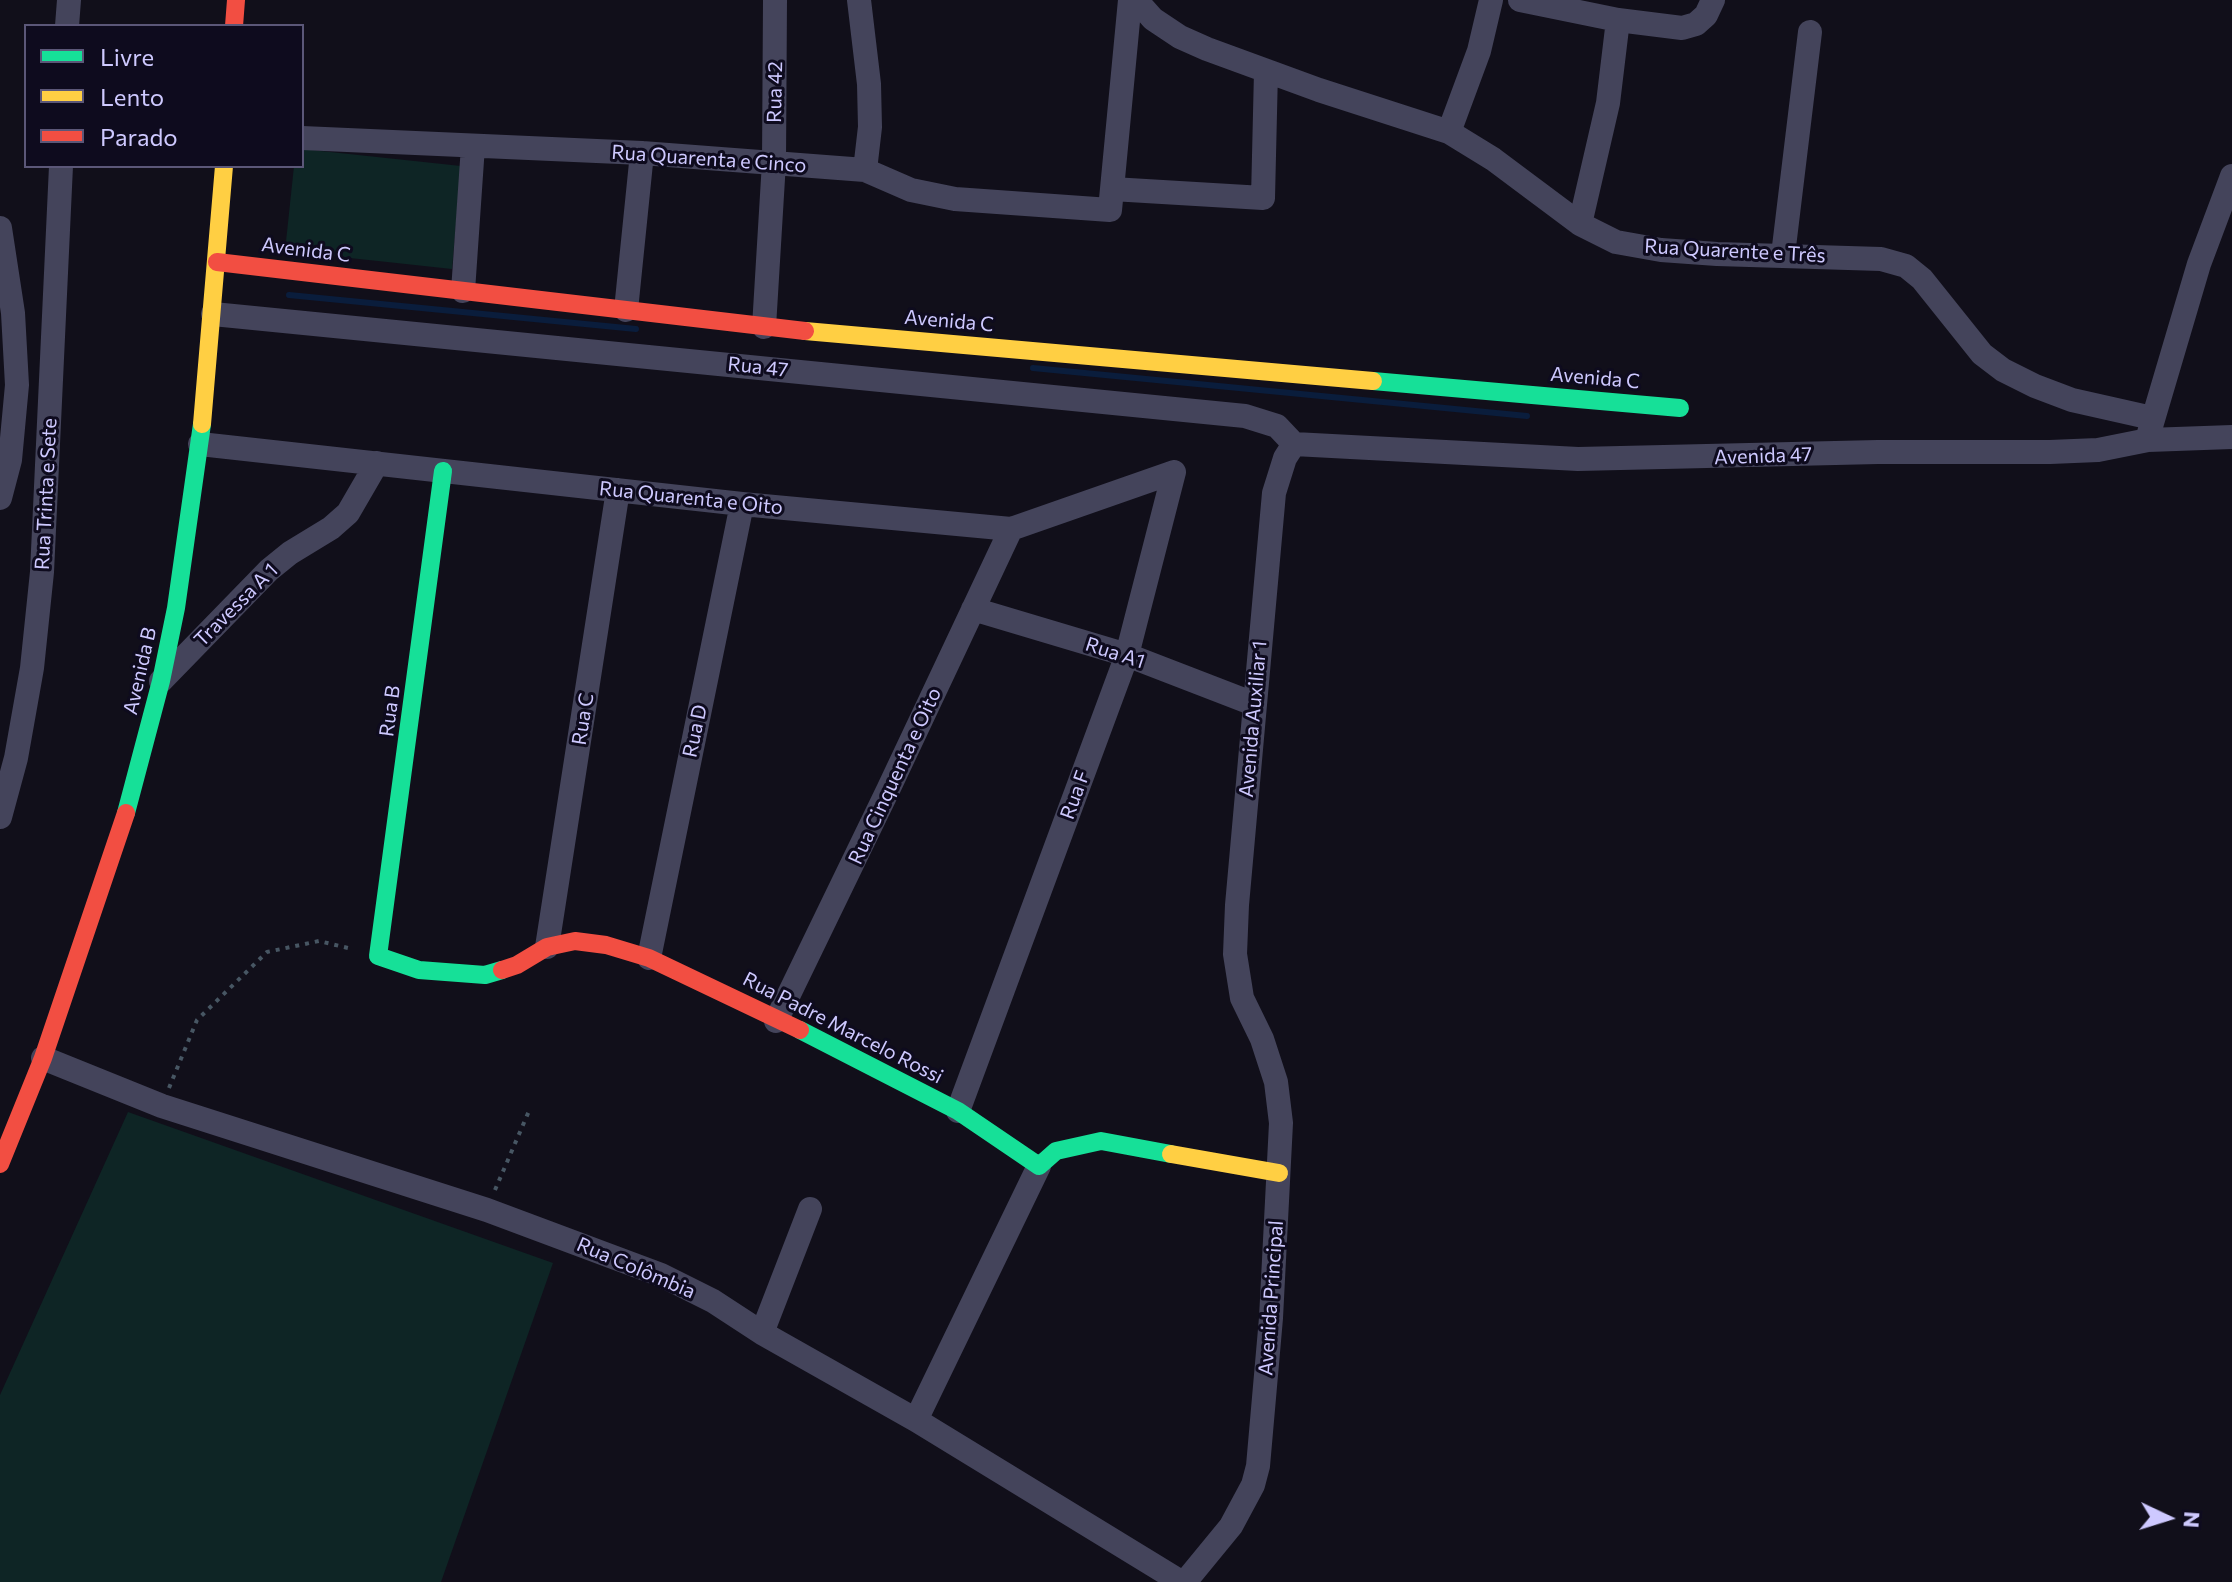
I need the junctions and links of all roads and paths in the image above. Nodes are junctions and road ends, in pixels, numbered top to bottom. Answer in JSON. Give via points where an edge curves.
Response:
{"nodes":[{"id":1,"x":69,"y":0,"type":"edge"},
{"id":2,"x":236,"y":0,"type":"edge"},
{"id":3,"x":775,"y":0,"type":"edge"},
{"id":4,"x":859,"y":0,"type":"edge"},
{"id":5,"x":1130,"y":0,"type":"edge"},
{"id":6,"x":1136,"y":0,"type":"edge"},
{"id":7,"x":1491,"y":0,"type":"edge"},
{"id":8,"x":1520,"y":0,"type":"edge"},
{"id":9,"x":1713,"y":0,"type":"edge"},
{"id":10,"x":1618,"y":20,"type":"junction"},
{"id":11,"x":67,"y":24,"type":"edge"},
{"id":12,"x":234,"y":24,"type":"edge"},
{"id":13,"x":1810,"y":32,"type":"dead end"},
{"id":14,"x":1266,"y":71,"type":"junction"},
{"id":15,"x":1449,"y":132,"type":"junction"},
{"id":16,"x":304,"y":138,"type":"edge"},
{"id":17,"x":473,"y":146,"type":"junction"},
{"id":18,"x":642,"y":153,"type":"junction"},
{"id":19,"x":774,"y":162,"type":"junction"},
{"id":20,"x":61,"y":168,"type":"edge"},
{"id":21,"x":224,"y":168,"type":"edge"},
{"id":22,"x":865,"y":170,"type":"junction"},
{"id":23,"x":2232,"y":176,"type":"edge"},
{"id":24,"x":1111,"y":200,"type":"junction"},
{"id":25,"x":1580,"y":224,"type":"junction"},
{"id":26,"x":0,"y":228,"type":"edge"},
{"id":27,"x":1783,"y":255,"type":"junction"},
{"id":28,"x":217,"y":262,"type":"junction"},
{"id":29,"x":463,"y":291,"type":"junction"},
{"id":30,"x":626,"y":310,"type":"junction"},
{"id":31,"x":13,"y":313,"type":"junction"},
{"id":32,"x":213,"y":314,"type":"junction"},
{"id":33,"x":54,"y":316,"type":"junction"},
{"id":34,"x":764,"y":327,"type":"junction"},
{"id":35,"x":1680,"y":408,"type":"dead end"},
{"id":36,"x":2150,"y":429,"type":"junction"},
{"id":37,"x":2232,"y":437,"type":"edge"},
{"id":38,"x":200,"y":444,"type":"junction"},
{"id":39,"x":1294,"y":444,"type":"junction"},
{"id":40,"x":10,"y":460,"type":"junction"},
{"id":41,"x":49,"y":462,"type":"junction"},
{"id":42,"x":377,"y":463,"type":"junction"},
{"id":43,"x":443,"y":471,"type":"junction"},
{"id":44,"x":1174,"y":472,"type":"joint"},
{"id":45,"x":618,"y":490,"type":"junction"},
{"id":46,"x":0,"y":498,"type":"edge"},
{"id":47,"x":742,"y":504,"type":"junction"},
{"id":48,"x":1011,"y":529,"type":"junction"},
{"id":49,"x":973,"y":609,"type":"junction"},
{"id":50,"x":1127,"y":655,"type":"junction"},
{"id":51,"x":161,"y":681,"type":"junction"},
{"id":52,"x":1254,"y":704,"type":"junction"},
{"id":53,"x":0,"y":817,"type":"edge"},
{"id":54,"x":547,"y":947,"type":"junction"},
{"id":55,"x":378,"y":956,"type":"junction"},
{"id":56,"x":649,"y":958,"type":"junction"},
{"id":57,"x":1242,"y":998,"type":"joint"},
{"id":58,"x":776,"y":1021,"type":"junction"},
{"id":59,"x":43,"y":1058,"type":"junction"},
{"id":60,"x":162,"y":1106,"type":"junction"},
{"id":61,"x":529,"y":1111,"type":"dead end"},
{"id":62,"x":958,"y":1111,"type":"junction"},
{"id":63,"x":0,"y":1164,"type":"edge"},
{"id":64,"x":1039,"y":1166,"type":"junction"},
{"id":65,"x":1279,"y":1173,"type":"junction"},
{"id":66,"x":810,"y":1209,"type":"dead end"},
{"id":67,"x":487,"y":1210,"type":"junction"},
{"id":68,"x":762,"y":1333,"type":"junction"},
{"id":69,"x":916,"y":1420,"type":"junction"},
{"id":70,"x":1183,"y":1582,"type":"edge"}],
"edges":[{"from":1,"to":11,"type":"street"},
{"from":2,"to":12,"type":"street"},
{"from":3,"to":19,"type":"street","name":"Rua 42"},
{"from":4,"to":22,"type":"street","via":[[869,84]]},
{"from":5,"to":24,"type":"street"},
{"from":6,"to":14,"type":"street","name":"Rua Quarente e Três","via":[[1180,37]]},
{"from":7,"to":15,"type":"street","via":[[1479,51]]},
{"from":8,"to":10,"type":"street"},
{"from":9,"to":10,"type":"street","via":[[1706,15],[1682,28]]},
{"from":10,"to":25,"type":"street","via":[[1608,103]]},
{"from":13,"to":27,"type":"street"},
{"from":14,"to":15,"type":"street","name":"Rua Quarente e Três"},
{"from":14,"to":24,"type":"street","name":"Rua Quarenta e Cinco","via":[[1263,198]]},
{"from":15,"to":25,"type":"street","name":"Rua Quarente e Três"},
{"from":16,"to":17,"type":"street","name":"Rua Quarenta e Cinco"},
{"from":17,"to":18,"type":"street","name":"Rua Quarenta e Cinco"},
{"from":17,"to":29,"type":"street"},
{"from":18,"to":19,"type":"street","name":"Rua Quarenta e Cinco"},
{"from":18,"to":30,"type":"street"},
{"from":19,"to":22,"type":"street","name":"Rua Quarenta e Cinco"},
{"from":19,"to":34,"type":"street","name":"Rua 42"},
{"from":20,"to":33,"type":"street","name":"Rua Trinta e Sete"},
{"from":21,"to":28,"type":"street","name":"Avenida B"},
{"from":22,"to":24,"type":"street","name":"Rua Quarenta e Cinco","via":[[911,190],[955,199]]},
{"from":23,"to":36,"type":"street","via":[[2199,264]]},
{"from":25,"to":27,"type":"street","name":"Rua Quarente e Três","via":[[1616,242],[1661,250]]},
{"from":26,"to":31,"type":"street"},
{"from":27,"to":36,"type":"street","name":"Rua Quarente e Três","via":[[1881,259],[1906,266],[1982,354],[2003,370]]},
{"from":28,"to":29,"type":"street","name":"Avenida C"},
{"from":28,"to":32,"type":"street","name":"Avenida B"},
{"from":29,"to":30,"type":"street","name":"Avenida C"},
{"from":30,"to":34,"type":"street","name":"Avenida C"},
{"from":31,"to":33,"type":"street"},
{"from":31,"to":40,"type":"street","via":[[17,385]]},
{"from":32,"to":38,"type":"street","name":"Avenida B"},
{"from":32,"to":39,"type":"street","name":"Rua 47","via":[[1245,416],[1277,426]]},
{"from":33,"to":41,"type":"street","name":"Rua Trinta e Sete"},
{"from":34,"to":35,"type":"street","name":"Avenida C"},
{"from":36,"to":37,"type":"street","name":"Avenida 47"},
{"from":36,"to":39,"type":"street","name":"Avenida 47","via":[[2098,450],[2050,452],[1578,459]]},
{"from":38,"to":42,"type":"street","name":"Rua Quarenta e Oito"},
{"from":38,"to":51,"type":"street","name":"Avenida B"},
{"from":39,"to":52,"type":"street","name":"Avenida Auxiliar 1","via":[[1274,493]]},
{"from":40,"to":41,"type":"street"},
{"from":40,"to":46,"type":"street"},
{"from":41,"to":53,"type":"street","name":"Rua Trinta e Sete","via":[[32,668]]},
{"from":42,"to":43,"type":"street","name":"Rua Quarenta e Oito"},
{"from":42,"to":51,"type":"street","name":"Travessa A 1","via":[[348,513],[269,570]]},
{"from":43,"to":45,"type":"street","name":"Rua Quarenta e Oito"},
{"from":43,"to":55,"type":"street","name":"Rua B"},
{"from":44,"to":48,"type":"street","name":"Rua Quarenta e Oito"},
{"from":44,"to":50,"type":"street","name":"Rua F"},
{"from":45,"to":47,"type":"street","name":"Rua Quarenta e Oito"},
{"from":45,"to":54,"type":"street","name":"Rua C"},
{"from":47,"to":48,"type":"street","name":"Rua Quarenta e Oito"},
{"from":47,"to":56,"type":"street","name":"Rua D"},
{"from":48,"to":49,"type":"street","name":"Rua Cinquenta e Oito"},
{"from":49,"to":50,"type":"street","name":"Rua A1"},
{"from":49,"to":58,"type":"street","name":"Rua Cinquenta e Oito"},
{"from":50,"to":52,"type":"street","name":"Rua A1"},
{"from":50,"to":62,"type":"street","name":"Rua F"},
{"from":51,"to":59,"type":"street","name":"Avenida B","via":[[118,840]]},
{"from":52,"to":57,"type":"street","name":"Avenida Auxiliar 1","via":[[1237,905],[1235,954]]},
{"from":54,"to":55,"type":"street","name":"Rua Padre Marcelo Rossi","via":[[517,965],[485,975],[419,970]]},
{"from":54,"to":56,"type":"street","name":"Rua Padre Marcelo Rossi","via":[[575,941]]},
{"from":55,"to":60,"type":"path","via":[[319,941],[267,952],[197,1020]]},
{"from":56,"to":58,"type":"street","name":"Rua Padre Marcelo Rossi"},
{"from":57,"to":65,"type":"street","name":"Avenida Principal","via":[[1276,1082]]},
{"from":58,"to":62,"type":"street","name":"Rua Padre Marcelo Rossi"},
{"from":59,"to":60,"type":"street","name":"Rua Colômbia"},
{"from":59,"to":63,"type":"street","name":"Avenida B"},
{"from":60,"to":67,"type":"street","name":"Rua Colômbia"},
{"from":61,"to":67,"type":"path"},
{"from":62,"to":64,"type":"street","name":"Rua Padre Marcelo Rossi"},
{"from":64,"to":65,"type":"street","via":[[1056,1151],[1101,1141]]},
{"from":64,"to":69,"type":"street"},
{"from":65,"to":70,"type":"street","name":"Avenida Principal","via":[[1255,1476],[1231,1526]]},
{"from":66,"to":68,"type":"street"},
{"from":67,"to":68,"type":"street","name":"Rua Colômbia","via":[[661,1275]]},
{"from":68,"to":69,"type":"street","name":"Rua Colômbia"},
{"from":69,"to":70,"type":"street","name":"Rua Colômbia"}]}
